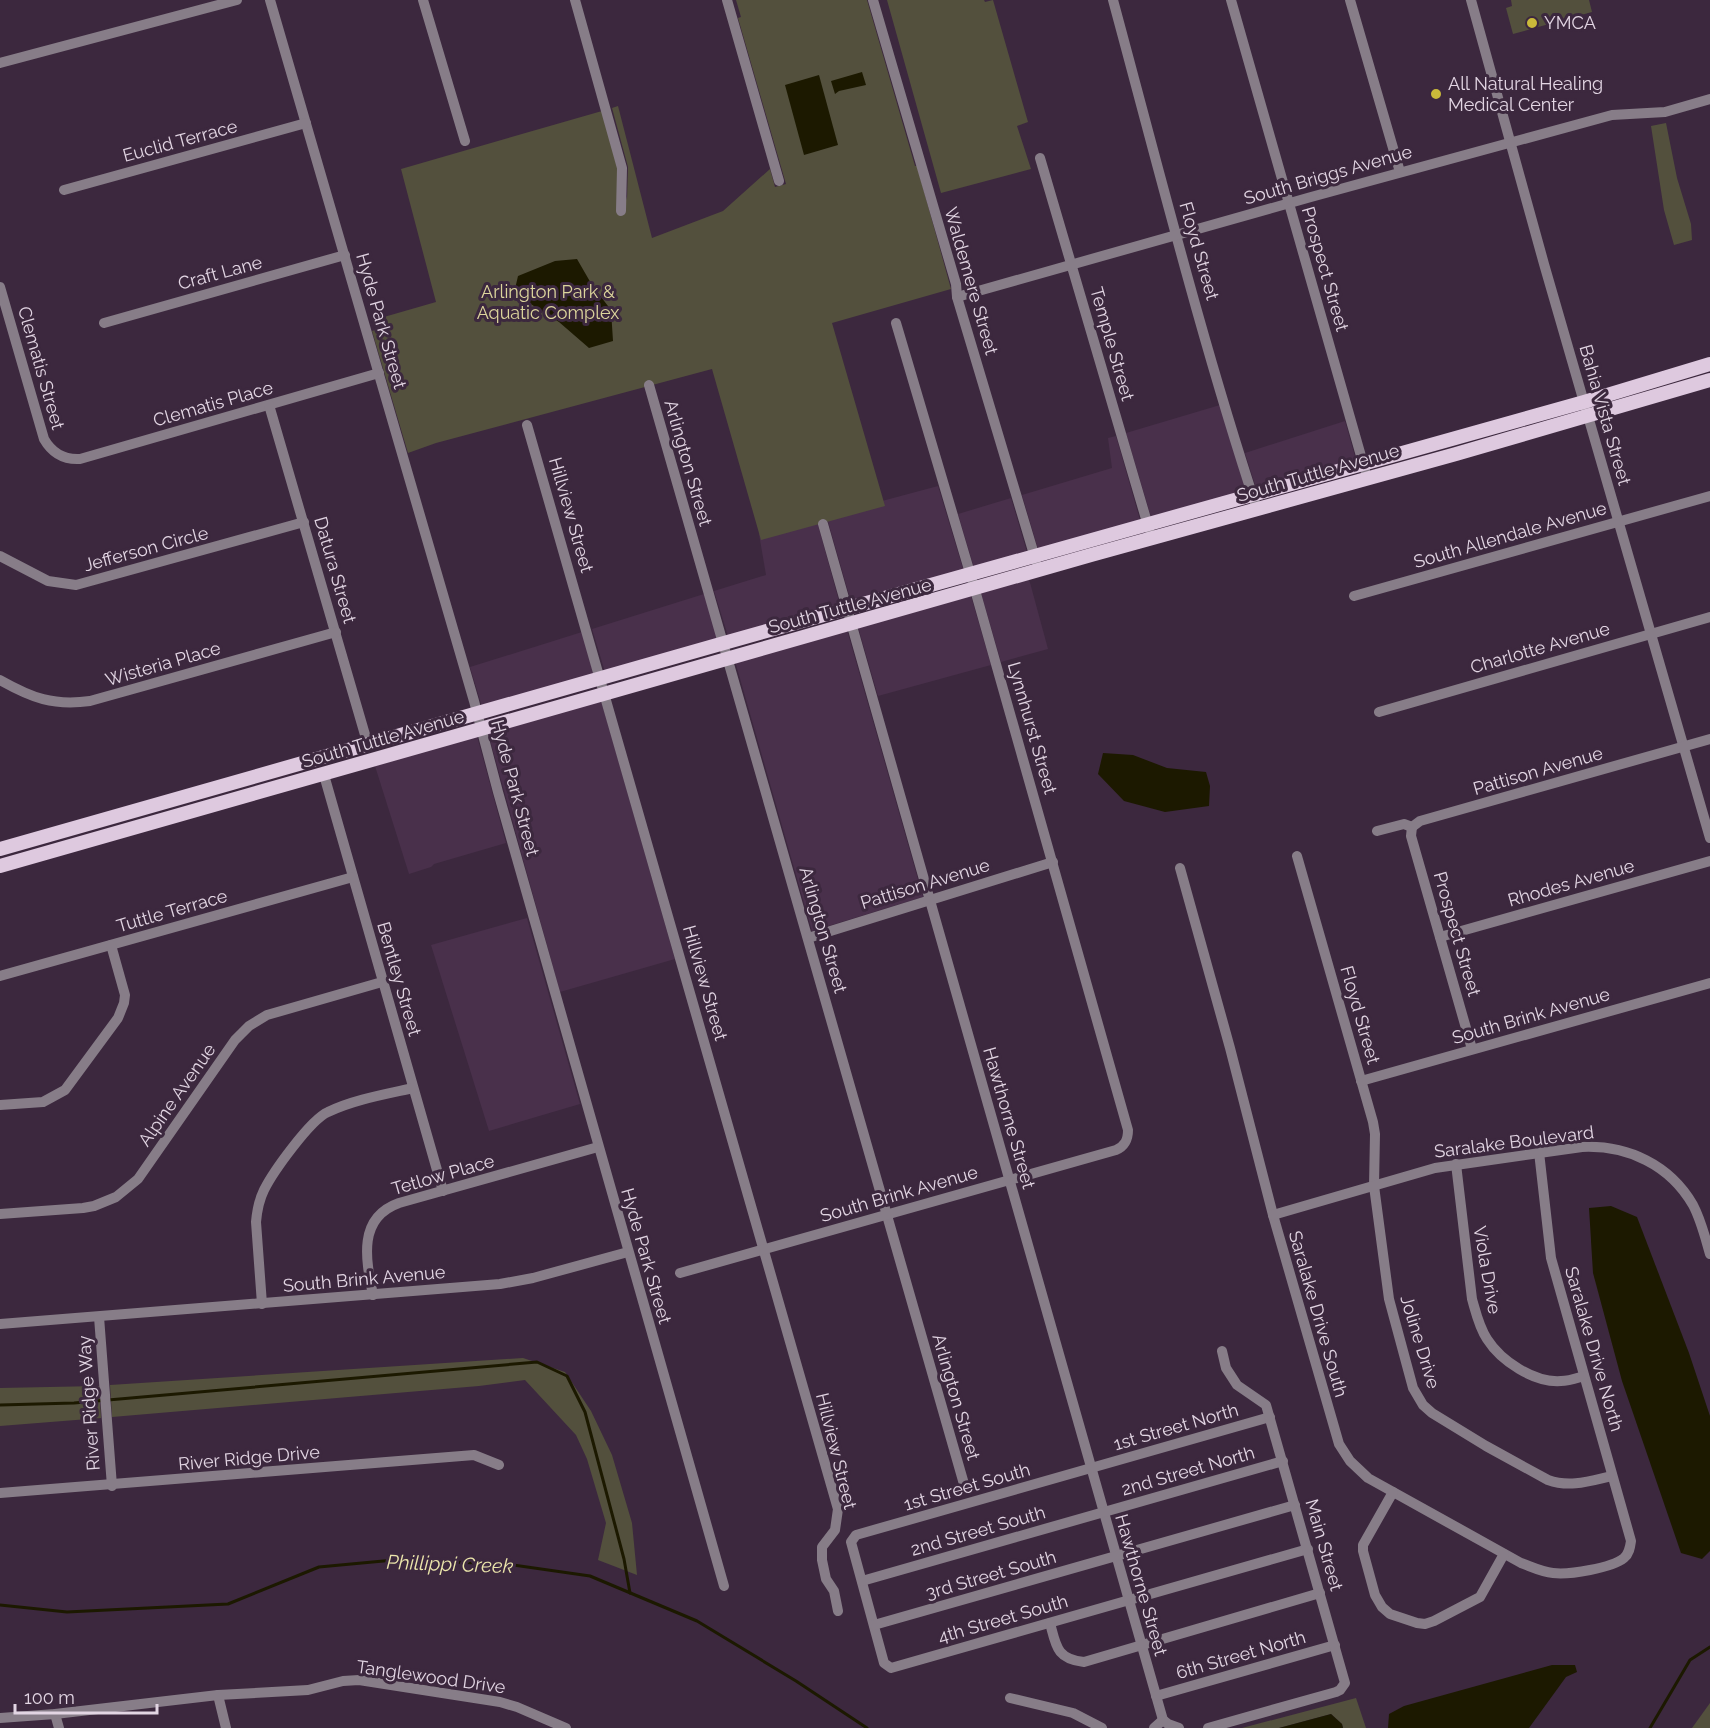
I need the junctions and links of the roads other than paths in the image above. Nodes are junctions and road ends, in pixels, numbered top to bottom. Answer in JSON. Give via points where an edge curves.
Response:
{"nodes":[{"id":1,"x":237,"y":0,"type":"edge"},
{"id":2,"x":270,"y":0,"type":"edge"},
{"id":3,"x":423,"y":0,"type":"edge"},
{"id":4,"x":575,"y":0,"type":"edge"},
{"id":5,"x":727,"y":0,"type":"edge"},
{"id":6,"x":873,"y":0,"type":"edge"},
{"id":7,"x":1113,"y":0,"type":"edge"},
{"id":8,"x":1231,"y":0,"type":"edge"},
{"id":9,"x":1350,"y":0,"type":"edge"},
{"id":10,"x":1471,"y":0,"type":"edge"},
{"id":11,"x":0,"y":63,"type":"edge"},
{"id":12,"x":1710,"y":99,"type":"edge"},
{"id":13,"x":306,"y":123,"type":"junction"},
{"id":14,"x":465,"y":141,"type":"dead end"},
{"id":15,"x":1511,"y":143,"type":"junction"},
{"id":16,"x":1040,"y":158,"type":"dead end"},
{"id":17,"x":1400,"y":172,"type":"junction"},
{"id":18,"x":779,"y":181,"type":"dead end"},
{"id":19,"x":64,"y":190,"type":"dead end"},
{"id":20,"x":1289,"y":204,"type":"junction"},
{"id":21,"x":621,"y":211,"type":"dead end"},
{"id":22,"x":1177,"y":235,"type":"junction"},
{"id":23,"x":345,"y":255,"type":"junction"},
{"id":24,"x":1072,"y":266,"type":"junction"},
{"id":25,"x":0,"y":287,"type":"edge"},
{"id":26,"x":957,"y":297,"type":"junction"},
{"id":27,"x":104,"y":322,"type":"dead end"},
{"id":28,"x":896,"y":323,"type":"dead end"},
{"id":29,"x":1710,"y":364,"type":"edge"},
{"id":30,"x":379,"y":373,"type":"junction"},
{"id":31,"x":1710,"y":380,"type":"edge"},
{"id":32,"x":649,"y":385,"type":"dead end"},
{"id":33,"x":1584,"y":402,"type":"junction"},
{"id":34,"x":269,"y":405,"type":"junction"},
{"id":35,"x":1588,"y":416,"type":"junction"},
{"id":36,"x":527,"y":425,"type":"dead end"},
{"id":37,"x":57,"y":454,"type":"joint"},
{"id":38,"x":1363,"y":463,"type":"junction"},
{"id":39,"x":1367,"y":478,"type":"junction"},
{"id":40,"x":1253,"y":495,"type":"junction"},
{"id":41,"x":1710,"y":496,"type":"edge"},
{"id":42,"x":1257,"y":509,"type":"junction"},
{"id":43,"x":1618,"y":521,"type":"junction"},
{"id":44,"x":304,"y":522,"type":"junction"},
{"id":45,"x":823,"y":524,"type":"dead end"},
{"id":46,"x":1147,"y":524,"type":"junction"},
{"id":47,"x":1152,"y":538,"type":"junction"},
{"id":48,"x":1034,"y":555,"type":"junction"},
{"id":49,"x":0,"y":556,"type":"edge"},
{"id":50,"x":1038,"y":570,"type":"junction"},
{"id":51,"x":970,"y":575,"type":"junction"},
{"id":52,"x":975,"y":590,"type":"junction"},
{"id":53,"x":1354,"y":596,"type":"dead end"},
{"id":54,"x":847,"y":608,"type":"junction"},
{"id":55,"x":1710,"y":617,"type":"edge"},
{"id":56,"x":851,"y":624,"type":"junction"},
{"id":57,"x":336,"y":632,"type":"junction"},
{"id":58,"x":1651,"y":634,"type":"junction"},
{"id":59,"x":724,"y":643,"type":"junction"},
{"id":60,"x":729,"y":658,"type":"junction"},
{"id":61,"x":601,"y":678,"type":"junction"},
{"id":62,"x":0,"y":680,"type":"edge"},
{"id":63,"x":605,"y":694,"type":"junction"},
{"id":64,"x":1379,"y":712,"type":"dead end"},
{"id":65,"x":477,"y":714,"type":"junction"},
{"id":66,"x":481,"y":729,"type":"junction"},
{"id":67,"x":1710,"y":739,"type":"edge"},
{"id":68,"x":368,"y":745,"type":"junction"},
{"id":69,"x":1684,"y":747,"type":"junction"},
{"id":70,"x":324,"y":775,"type":"junction"},
{"id":71,"x":1412,"y":827,"type":"junction"},
{"id":72,"x":1377,"y":831,"type":"dead end"},
{"id":73,"x":1710,"y":838,"type":"edge"},
{"id":74,"x":0,"y":849,"type":"edge"},
{"id":75,"x":1297,"y":856,"type":"dead end"},
{"id":76,"x":1710,"y":861,"type":"edge"},
{"id":77,"x":1053,"y":862,"type":"junction"},
{"id":78,"x":0,"y":866,"type":"edge"},
{"id":79,"x":1180,"y":868,"type":"dead end"},
{"id":80,"x":353,"y":877,"type":"junction"},
{"id":81,"x":930,"y":900,"type":"junction"},
{"id":82,"x":1440,"y":937,"type":"junction"},
{"id":83,"x":808,"y":938,"type":"junction"},
{"id":84,"x":111,"y":945,"type":"junction"},
{"id":85,"x":0,"y":976,"type":"edge"},
{"id":86,"x":382,"y":982,"type":"junction"},
{"id":87,"x":1710,"y":983,"type":"edge"},
{"id":88,"x":1472,"y":1049,"type":"junction"},
{"id":89,"x":1361,"y":1081,"type":"junction"},
{"id":90,"x":412,"y":1088,"type":"junction"},
{"id":91,"x":0,"y":1106,"type":"edge"},
{"id":92,"x":1125,"y":1144,"type":"joint"},
{"id":93,"x":598,"y":1147,"type":"junction"},
{"id":94,"x":1539,"y":1152,"type":"junction"},
{"id":95,"x":1456,"y":1164,"type":"junction"},
{"id":96,"x":1009,"y":1179,"type":"junction"},
{"id":97,"x":1374,"y":1185,"type":"junction"},
{"id":98,"x":443,"y":1191,"type":"junction"},
{"id":99,"x":0,"y":1214,"type":"edge"},
{"id":100,"x":886,"y":1215,"type":"junction"},
{"id":101,"x":1273,"y":1215,"type":"junction"},
{"id":102,"x":764,"y":1250,"type":"junction"},
{"id":103,"x":628,"y":1252,"type":"junction"},
{"id":104,"x":1710,"y":1254,"type":"edge"},
{"id":105,"x":680,"y":1273,"type":"dead end"},
{"id":106,"x":373,"y":1295,"type":"junction"},
{"id":107,"x":262,"y":1304,"type":"junction"},
{"id":108,"x":99,"y":1317,"type":"junction"},
{"id":109,"x":0,"y":1324,"type":"edge"},
{"id":110,"x":1222,"y":1351,"type":"dead end"},
{"id":111,"x":1584,"y":1376,"type":"junction"},
{"id":112,"x":1270,"y":1417,"type":"junction"},
{"id":113,"x":1282,"y":1461,"type":"junction"},
{"id":114,"x":499,"y":1465,"type":"dead end"},
{"id":115,"x":1091,"y":1469,"type":"junction"},
{"id":116,"x":1612,"y":1476,"type":"junction"},
{"id":117,"x":964,"y":1484,"type":"dead end"},
{"id":118,"x":112,"y":1486,"type":"junction"},
{"id":119,"x":1393,"y":1492,"type":"junction"},
{"id":120,"x":0,"y":1493,"type":"edge"},
{"id":121,"x":1295,"y":1505,"type":"junction"},
{"id":122,"x":1103,"y":1512,"type":"junction"},
{"id":123,"x":1308,"y":1549,"type":"junction"},
{"id":124,"x":1629,"y":1551,"type":"joint"},
{"id":125,"x":1504,"y":1554,"type":"junction"},
{"id":126,"x":1116,"y":1557,"type":"junction"},
{"id":127,"x":862,"y":1581,"type":"junction"},
{"id":128,"x":724,"y":1586,"type":"dead end"},
{"id":129,"x":1320,"y":1593,"type":"junction"},
{"id":130,"x":1128,"y":1600,"type":"junction"},
{"id":131,"x":838,"y":1611,"type":"dead end"},
{"id":132,"x":1050,"y":1623,"type":"junction"},
{"id":133,"x":874,"y":1625,"type":"junction"},
{"id":134,"x":1335,"y":1645,"type":"junction"},
{"id":135,"x":1142,"y":1646,"type":"junction"},
{"id":136,"x":218,"y":1695,"type":"junction"},
{"id":137,"x":1156,"y":1696,"type":"junction"},
{"id":138,"x":1010,"y":1698,"type":"dead end"},
{"id":139,"x":54,"y":1714,"type":"junction"},
{"id":140,"x":0,"y":1718,"type":"edge"},
{"id":141,"x":1163,"y":1720,"type":"junction"},
{"id":142,"x":59,"y":1728,"type":"edge"},
{"id":143,"x":226,"y":1728,"type":"edge"},
{"id":144,"x":566,"y":1728,"type":"edge"},
{"id":145,"x":1102,"y":1728,"type":"edge"},
{"id":146,"x":1154,"y":1728,"type":"edge"},
{"id":147,"x":1179,"y":1728,"type":"edge"},
{"id":148,"x":1208,"y":1728,"type":"edge"}],
"edges":[{"from":1,"to":11,"type":"street"},
{"from":2,"to":13,"type":"street","name":"Hyde Park Street"},
{"from":3,"to":14,"type":"street"},
{"from":4,"to":21,"type":"street","via":[[622,168]]},
{"from":5,"to":18,"type":"street"},
{"from":6,"to":26,"type":"street","name":"Waldemere Street"},
{"from":7,"to":22,"type":"street","name":"Floyd Street"},
{"from":8,"to":20,"type":"street","name":"Prospect Street"},
{"from":9,"to":17,"type":"street"},
{"from":10,"to":15,"type":"street","name":"Bahia Vista Street"},
{"from":12,"to":15,"type":"street","name":"South Briggs Avenue","via":[[1665,112],[1612,115]]},
{"from":13,"to":19,"type":"street","name":"Euclid Terrace"},
{"from":13,"to":23,"type":"street","name":"Hyde Park Street"},
{"from":15,"to":17,"type":"street","name":"South Briggs Avenue"},
{"from":15,"to":33,"type":"street","name":"Bahia Vista Street"},
{"from":16,"to":24,"type":"street","name":"Temple Street"},
{"from":17,"to":20,"type":"street","name":"South Briggs Avenue"},
{"from":20,"to":22,"type":"street","name":"South Briggs Avenue"},
{"from":20,"to":38,"type":"street","name":"Prospect Street"},
{"from":22,"to":24,"type":"street","name":"South Briggs Avenue"},
{"from":22,"to":40,"type":"street","name":"Floyd Street"},
{"from":23,"to":27,"type":"street","name":"Craft Lane"},
{"from":23,"to":30,"type":"street","name":"Hyde Park Street"},
{"from":24,"to":26,"type":"street","name":"South Briggs Avenue"},
{"from":24,"to":46,"type":"street","name":"Temple Street"},
{"from":25,"to":37,"type":"street","name":"Clematis Street","via":[[44,439]]},
{"from":26,"to":48,"type":"street","name":"Waldemere Street"},
{"from":28,"to":51,"type":"street","name":"Lynnhurst Street"},
{"from":29,"to":33,"type":"main road","name":"South Tuttle Avenue"},
{"from":30,"to":34,"type":"street","name":"Clematis Place"},
{"from":30,"to":65,"type":"street","name":"Hyde Park Street"},
{"from":31,"to":35,"type":"main road","name":"South Tuttle Avenue"},
{"from":32,"to":59,"type":"street","name":"Arlington Street"},
{"from":33,"to":35,"type":"street","name":"Bahia Vista Street"},
{"from":33,"to":38,"type":"main road","name":"South Tuttle Avenue"},
{"from":34,"to":37,"type":"street","name":"Clematis Place","via":[[80,459]]},
{"from":34,"to":44,"type":"street","name":"Datura Street"},
{"from":35,"to":39,"type":"main road","name":"South Tuttle Avenue"},
{"from":35,"to":43,"type":"street","name":"Bahia Vista Street"},
{"from":36,"to":61,"type":"street","name":"Hillview Street"},
{"from":38,"to":39,"type":"street","name":"Prospect Street"},
{"from":38,"to":40,"type":"main road","name":"South Tuttle Avenue"},
{"from":39,"to":42,"type":"main road","name":"South Tuttle Avenue"},
{"from":40,"to":42,"type":"street","name":"Floyd Street"},
{"from":40,"to":46,"type":"main road","name":"South Tuttle Avenue"},
{"from":41,"to":43,"type":"street","name":"South Allendale Avenue"},
{"from":42,"to":47,"type":"main road","name":"South Tuttle Avenue"},
{"from":43,"to":53,"type":"street","name":"South Allendale Avenue"},
{"from":43,"to":58,"type":"street","name":"Bahia Vista Street"},
{"from":44,"to":49,"type":"street","name":"Jefferson Circle","via":[[76,585],[48,581]]},
{"from":44,"to":57,"type":"street","name":"Datura Street"},
{"from":45,"to":54,"type":"street","name":"Hawthorne Street"},
{"from":46,"to":47,"type":"street","name":"Temple Street"},
{"from":46,"to":48,"type":"main road","name":"South Tuttle Avenue"},
{"from":47,"to":50,"type":"main road","name":"South Tuttle Avenue"},
{"from":48,"to":50,"type":"street","name":"Waldemere Street"},
{"from":48,"to":51,"type":"main road","name":"South Tuttle Avenue"},
{"from":50,"to":52,"type":"main road","name":"South Tuttle Avenue"},
{"from":51,"to":52,"type":"street","name":"Lynnhurst Street"},
{"from":51,"to":54,"type":"main road","name":"South Tuttle Avenue"},
{"from":52,"to":56,"type":"main road","name":"South Tuttle Avenue"},
{"from":52,"to":77,"type":"street","name":"Lynnhurst Street"},
{"from":54,"to":56,"type":"street","name":"Hawthorne Street"},
{"from":54,"to":59,"type":"main road","name":"South Tuttle Avenue"},
{"from":55,"to":58,"type":"street","name":"Charlotte Avenue"},
{"from":56,"to":60,"type":"main road","name":"South Tuttle Avenue"},
{"from":56,"to":81,"type":"street","name":"Hawthorne Street"},
{"from":57,"to":62,"type":"street","name":"Wisteria Place","via":[[90,701],[46,701]]},
{"from":57,"to":68,"type":"street","name":"Datura Street"},
{"from":58,"to":64,"type":"street","name":"Charlotte Avenue"},
{"from":58,"to":69,"type":"street","name":"Bahia Vista Street"},
{"from":59,"to":60,"type":"street","name":"Arlington Street"},
{"from":59,"to":61,"type":"main road","name":"South Tuttle Avenue"},
{"from":60,"to":63,"type":"main road","name":"South Tuttle Avenue"},
{"from":60,"to":83,"type":"street","name":"Arlington Street"},
{"from":61,"to":63,"type":"street","name":"Hillview Street"},
{"from":61,"to":65,"type":"main road","name":"South Tuttle Avenue"},
{"from":63,"to":66,"type":"main road","name":"South Tuttle Avenue"},
{"from":63,"to":102,"type":"street","name":"Hillview Street"},
{"from":65,"to":66,"type":"street","name":"Hyde Park Street"},
{"from":65,"to":68,"type":"main road","name":"South Tuttle Avenue"},
{"from":66,"to":70,"type":"main road","name":"South Tuttle Avenue"},
{"from":66,"to":93,"type":"street","name":"Hyde Park Street"},
{"from":67,"to":69,"type":"street","name":"Pattison Avenue"},
{"from":68,"to":74,"type":"main road","name":"South Tuttle Avenue"},
{"from":69,"to":71,"type":"street","name":"Pattison Avenue","via":[[1420,821]]},
{"from":69,"to":73,"type":"street","name":"Bahia Vista Street"},
{"from":70,"to":78,"type":"main road","name":"South Tuttle Avenue"},
{"from":70,"to":80,"type":"street","name":"Bentley Street"},
{"from":71,"to":72,"type":"street","name":"Pattison Avenue","via":[[1404,824]]},
{"from":71,"to":82,"type":"street","name":"Prospect Street"},
{"from":75,"to":89,"type":"street","name":"Floyd Street"},
{"from":76,"to":82,"type":"street","name":"Rhodes Avenue"},
{"from":77,"to":81,"type":"street","name":"Pattison Avenue"},
{"from":77,"to":92,"type":"street","name":"Lynnhurst Street","via":[[1128,1130]]},
{"from":79,"to":101,"type":"street","name":"Saralake Drive South"},
{"from":80,"to":84,"type":"street","name":"Tuttle Terrace"},
{"from":80,"to":86,"type":"street","name":"Bentley Street"},
{"from":81,"to":83,"type":"street","name":"Pattison Avenue"},
{"from":81,"to":96,"type":"street","name":"Hawthorne Street"},
{"from":82,"to":88,"type":"street","name":"Prospect Street"},
{"from":83,"to":100,"type":"street","name":"Arlington Street"},
{"from":84,"to":85,"type":"street","name":"Tuttle Terrace"},
{"from":84,"to":91,"type":"street","via":[[125,995],[118,1018],[65,1090],[43,1102]]},
{"from":86,"to":90,"type":"street","name":"Bentley Street"},
{"from":86,"to":99,"type":"street","name":"Alpine Avenue","via":[[274,1013],[249,1026],[235,1040],[138,1179],[116,1197],[83,1208]]},
{"from":87,"to":88,"type":"street","name":"South Brink Avenue"},
{"from":88,"to":89,"type":"street","name":"South Brink Avenue"},
{"from":89,"to":97,"type":"street","name":"Floyd Street","via":[[1376,1134]]},
{"from":90,"to":98,"type":"street","name":"Bentley Street"},
{"from":90,"to":107,"type":"street","via":[[327,1112],[307,1129],[265,1188],[256,1222]]},
{"from":92,"to":96,"type":"street","name":"South Brink Avenue","via":[[1116,1150]]},
{"from":93,"to":98,"type":"street","name":"Tetlow Place"},
{"from":93,"to":103,"type":"street","name":"Hyde Park Street"},
{"from":94,"to":95,"type":"street","name":"Saralake Boulevard"},
{"from":94,"to":104,"type":"street","name":"Saralake Boulevard","via":[[1604,1147],[1625,1151],[1653,1164],[1685,1192],[1701,1222]]},
{"from":94,"to":111,"type":"street","name":"Saralake Drive North","via":[[1551,1257]]},
{"from":95,"to":97,"type":"street","name":"Saralake Boulevard"},
{"from":95,"to":111,"type":"street","name":"Viola Drive","via":[[1472,1299],[1485,1337],[1508,1361],[1544,1380],[1561,1382]]},
{"from":96,"to":100,"type":"street","name":"South Brink Avenue"},
{"from":96,"to":115,"type":"street","name":"Hawthorne Street"},
{"from":97,"to":101,"type":"street","name":"Saralake Boulevard"},
{"from":97,"to":116,"type":"street","name":"Joline Drive","via":[[1391,1314],[1413,1388],[1423,1405],[1548,1480],[1575,1484]]},
{"from":98,"to":106,"type":"street","name":"Tetlow Place","via":[[393,1205],[378,1216],[367,1245]]},
{"from":100,"to":102,"type":"street","name":"South Brink Avenue"},
{"from":100,"to":117,"type":"street","name":"Arlington Street"},
{"from":101,"to":119,"type":"street","name":"Saralake Drive South","via":[[1336,1438],[1361,1472]]},
{"from":102,"to":105,"type":"street","name":"South Brink Avenue"},
{"from":102,"to":131,"type":"street","name":"Hillview Street","via":[[838,1509],[835,1530],[822,1547],[826,1579],[834,1591]]},
{"from":103,"to":106,"type":"street","name":"South Brink Avenue","via":[[516,1282]]},
{"from":103,"to":128,"type":"street","name":"Hyde Park Street"},
{"from":106,"to":107,"type":"street","name":"South Brink Avenue"},
{"from":107,"to":108,"type":"street","name":"South Brink Avenue"},
{"from":108,"to":109,"type":"street","name":"South Brink Avenue"},
{"from":108,"to":118,"type":"street","name":"River Ridge Way"},
{"from":110,"to":112,"type":"street","via":[[1232,1378],[1266,1405]]},
{"from":111,"to":116,"type":"street","name":"Saralake Drive North"},
{"from":112,"to":113,"type":"street","name":"Main Street"},
{"from":112,"to":115,"type":"street","name":"1st Street North"},
{"from":113,"to":121,"type":"street","name":"Main Street"},
{"from":113,"to":122,"type":"street","name":"2nd Street North"},
{"from":114,"to":118,"type":"street","name":"River Ridge Drive","via":[[474,1455]]},
{"from":115,"to":122,"type":"street","name":"Hawthorne Street"},
{"from":115,"to":127,"type":"street","name":"1st Street South","via":[[856,1535],[851,1542]]},
{"from":116,"to":124,"type":"street","name":"Saralake Drive North","via":[[1631,1541]]},
{"from":118,"to":120,"type":"street","name":"River Ridge Drive"},
{"from":119,"to":125,"type":"street","name":"Saralake Drive South"},
{"from":119,"to":125,"type":"street","via":[[1363,1545],[1375,1595],[1390,1614],[1425,1624],[1475,1601]]},
{"from":121,"to":123,"type":"street","name":"Main Street"},
{"from":121,"to":126,"type":"street","name":"3rd Street South"},
{"from":122,"to":126,"type":"street","name":"Hawthorne Street"},
{"from":122,"to":127,"type":"street","name":"2nd Street South"},
{"from":123,"to":129,"type":"street","name":"Main Street"},
{"from":123,"to":130,"type":"street","name":"4th Street South"},
{"from":124,"to":125,"type":"street","name":"Saralake Drive South","via":[[1617,1562],[1565,1574],[1537,1570]]},
{"from":126,"to":130,"type":"street","name":"Hawthorne Street"},
{"from":126,"to":133,"type":"street","name":"3rd Street South"},
{"from":127,"to":133,"type":"street"},
{"from":129,"to":134,"type":"street","name":"Main Street"},
{"from":129,"to":135,"type":"street"},
{"from":130,"to":132,"type":"street","name":"4th Street South"},
{"from":130,"to":135,"type":"street","name":"Hawthorne Street"},
{"from":132,"to":133,"type":"street","name":"4th Street South","via":[[891,1668],[886,1666]]},
{"from":132,"to":135,"type":"street","via":[[1057,1649],[1077,1661]]},
{"from":134,"to":137,"type":"street","name":"6th Street North"},
{"from":134,"to":148,"type":"street","name":"Main Street","via":[[1345,1683],[1340,1690]]},
{"from":135,"to":137,"type":"street","name":"Hawthorne Street"},
{"from":136,"to":139,"type":"street","name":"Tanglewood Drive"},
{"from":136,"to":143,"type":"street"},
{"from":136,"to":144,"type":"street","name":"Tanglewood Drive","via":[[308,1690],[343,1681],[369,1680],[500,1702]]},
{"from":137,"to":141,"type":"street","name":"Hawthorne Street"},
{"from":138,"to":145,"type":"street","via":[[1073,1713]]},
{"from":139,"to":140,"type":"street","name":"Tanglewood Drive"},
{"from":139,"to":142,"type":"street"},
{"from":141,"to":146,"type":"street"},
{"from":141,"to":147,"type":"street"}]}
